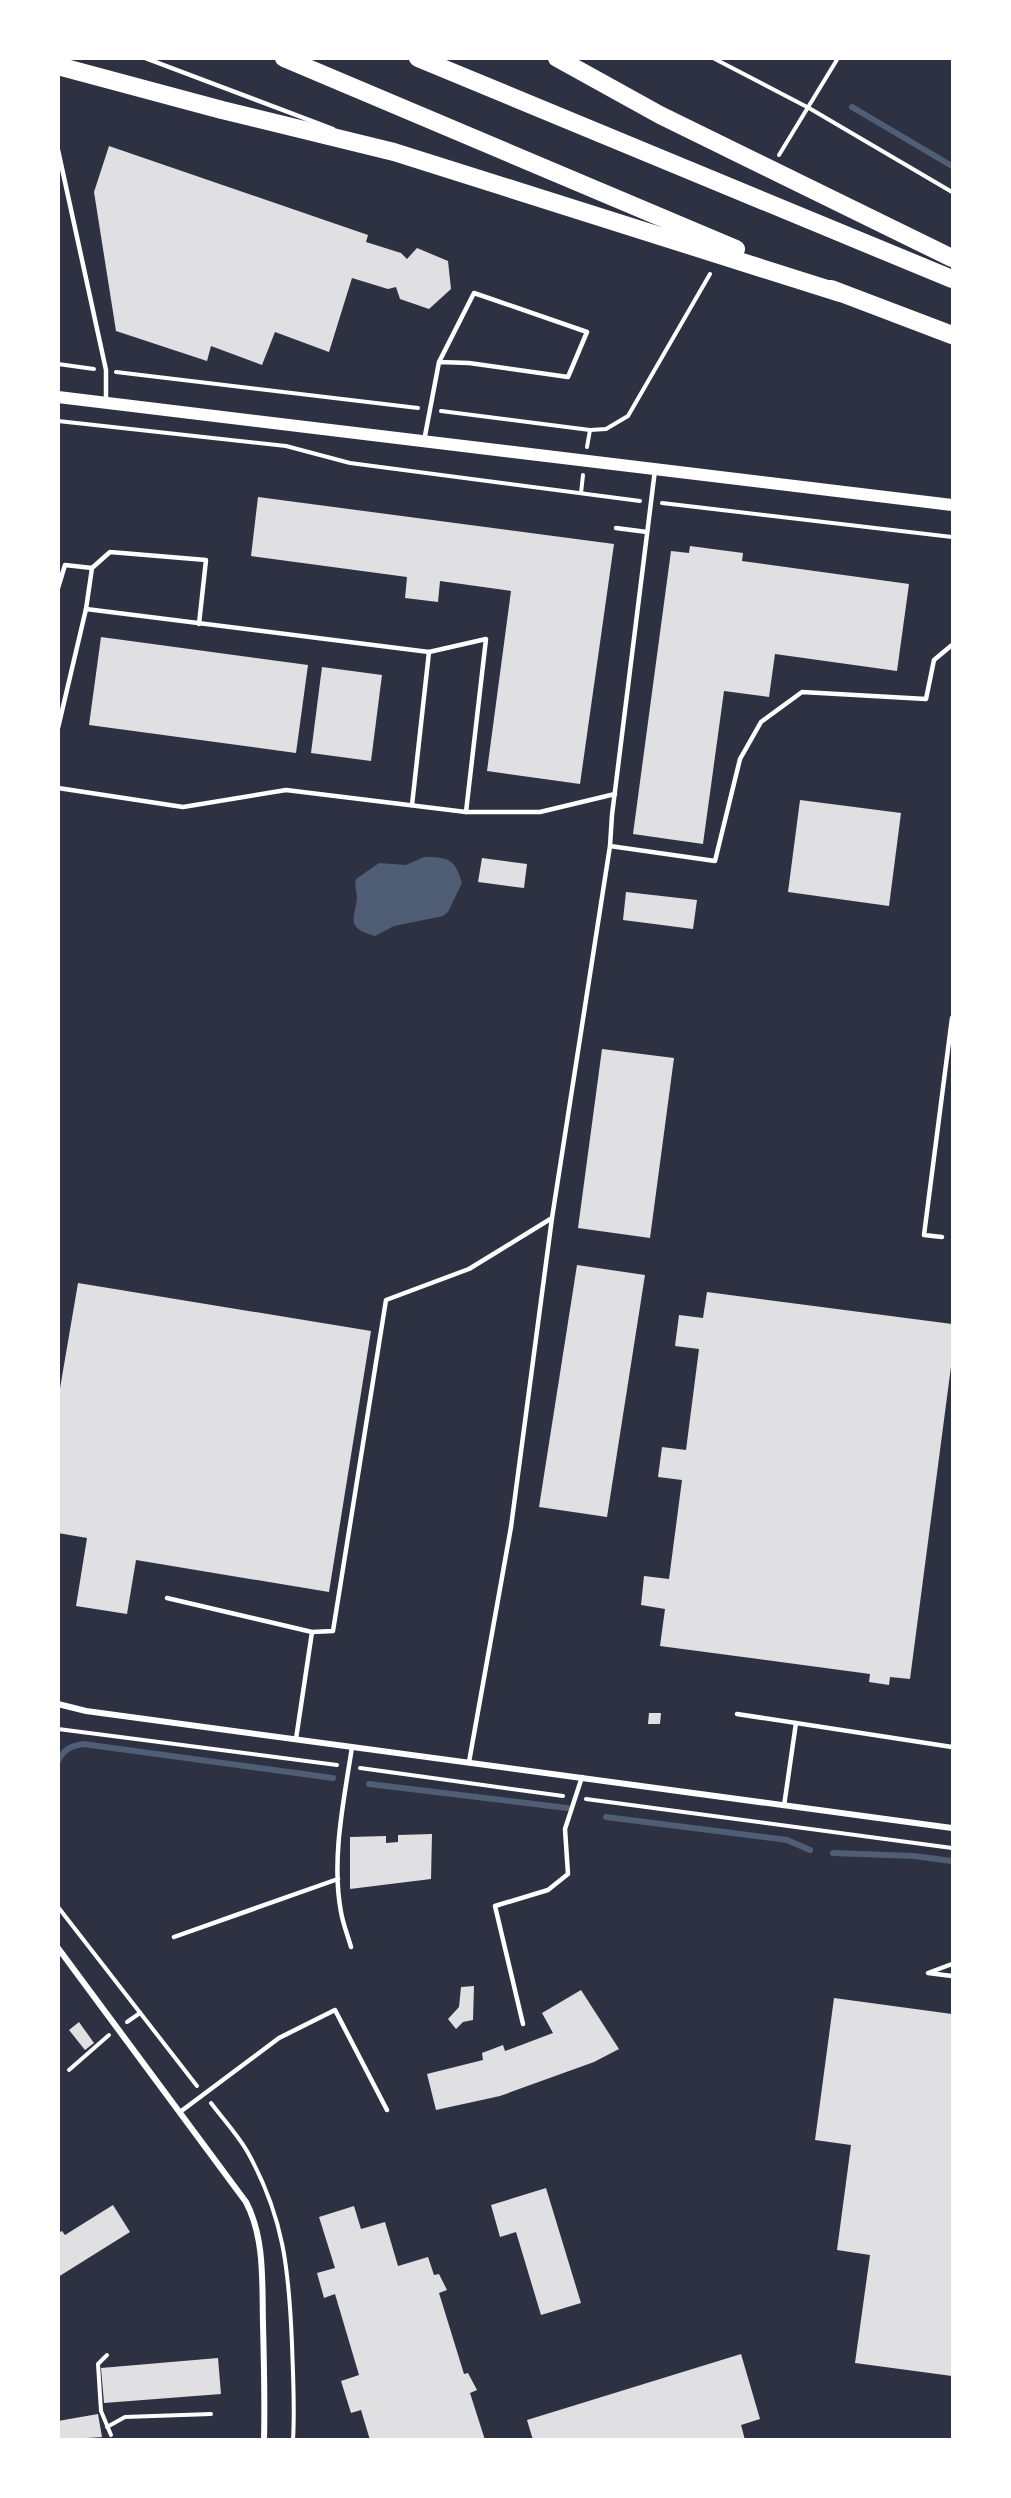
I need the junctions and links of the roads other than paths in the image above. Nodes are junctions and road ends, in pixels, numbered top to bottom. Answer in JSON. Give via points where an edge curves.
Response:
{"nodes":[{"id":1,"x":145,"y":58,"type":"edge"},
{"id":2,"x":284,"y":58,"type":"edge"},
{"id":3,"x":417,"y":58,"type":"edge"},
{"id":4,"x":557,"y":58,"type":"edge"},
{"id":5,"x":58,"y":66,"type":"edge"},
{"id":6,"x":58,"y":150,"type":"edge"},
{"id":7,"x":394,"y":152,"type":"junction"},
{"id":8,"x":952,"y":258,"type":"edge"},
{"id":9,"x":952,"y":279,"type":"edge"},
{"id":10,"x":840,"y":293,"type":"junction"},
{"id":11,"x":952,"y":335,"type":"edge"},
{"id":12,"x":439,"y":362,"type":"junction"},
{"id":13,"x":58,"y":397,"type":"edge"},
{"id":14,"x":106,"y":402,"type":"junction"},
{"id":15,"x":424,"y":441,"type":"junction"},
{"id":16,"x":656,"y":468,"type":"junction"},
{"id":17,"x":952,"y":505,"type":"edge"},
{"id":18,"x":616,"y":528,"type":"dead end"},
{"id":19,"x":647,"y":532,"type":"junction"},
{"id":20,"x":92,"y":568,"type":"junction"},
{"id":21,"x":58,"y":588,"type":"edge"},
{"id":22,"x":86,"y":609,"type":"junction"},
{"id":23,"x":199,"y":624,"type":"junction"},
{"id":24,"x":952,"y":645,"type":"edge"},
{"id":25,"x":429,"y":652,"type":"junction"},
{"id":26,"x":58,"y":728,"type":"edge"},
{"id":27,"x":58,"y":788,"type":"edge"},
{"id":28,"x":615,"y":794,"type":"junction"},
{"id":29,"x":412,"y":805,"type":"junction"},
{"id":30,"x":466,"y":812,"type":"junction"},
{"id":31,"x":610,"y":846,"type":"junction"},
{"id":32,"x":952,"y":1018,"type":"edge"},
{"id":33,"x":552,"y":1218,"type":"junction"},
{"id":34,"x":942,"y":1237,"type":"dead end"},
{"id":35,"x":167,"y":1598,"type":"dead end"},
{"id":36,"x":312,"y":1632,"type":"junction"},
{"id":37,"x":58,"y":1704,"type":"edge"},
{"id":38,"x":737,"y":1714,"type":"dead end"},
{"id":39,"x":796,"y":1723,"type":"junction"},
{"id":40,"x":296,"y":1739,"type":"junction"},
{"id":41,"x":352,"y":1747,"type":"junction"},
{"id":42,"x":952,"y":1747,"type":"edge"},
{"id":43,"x":470,"y":1762,"type":"junction"},
{"id":44,"x":582,"y":1777,"type":"junction"},
{"id":45,"x":784,"y":1806,"type":"junction"},
{"id":46,"x":952,"y":1828,"type":"edge"},
{"id":47,"x":338,"y":1879,"type":"junction"},
{"id":48,"x":174,"y":1937,"type":"dead end"},
{"id":49,"x":351,"y":1947,"type":"dead end"},
{"id":50,"x":58,"y":1948,"type":"edge"},
{"id":51,"x":952,"y":1964,"type":"edge"},
{"id":52,"x":952,"y":1976,"type":"edge"},
{"id":53,"x":523,"y":2025,"type":"dead end"},
{"id":54,"x":387,"y":2110,"type":"dead end"},
{"id":55,"x":180,"y":2112,"type":"junction"},
{"id":56,"x":264,"y":2439,"type":"edge"}],
"edges":[{"from":1,"to":7,"type":"lane"},
{"from":2,"to":10,"type":"highway"},
{"from":3,"to":9,"type":"highway"},
{"from":4,"to":8,"type":"highway","via":[[660,115]]},
{"from":5,"to":7,"type":"highway"},
{"from":6,"to":14,"type":"lane","via":[[106,370]]},
{"from":7,"to":10,"type":"highway"},
{"from":10,"to":11,"type":"highway"},
{"from":12,"to":12,"type":"lane","via":[[474,293],[587,332],[568,377]]},
{"from":12,"to":15,"type":"lane"},
{"from":13,"to":14,"type":"main road"},
{"from":14,"to":15,"type":"main road"},
{"from":15,"to":16,"type":"main road"},
{"from":16,"to":17,"type":"main road"},
{"from":16,"to":19,"type":"lane"},
{"from":18,"to":19,"type":"lane"},
{"from":19,"to":28,"type":"lane"},
{"from":20,"to":21,"type":"lane","via":[[65,565]]},
{"from":20,"to":22,"type":"lane"},
{"from":20,"to":23,"type":"lane","via":[[110,552],[206,560]]},
{"from":22,"to":23,"type":"lane"},
{"from":22,"to":26,"type":"lane"},
{"from":23,"to":25,"type":"lane"},
{"from":24,"to":31,"type":"lane","via":[[934,660],[926,699],[802,692],[761,722],[740,759],[715,861]]},
{"from":25,"to":29,"type":"lane"},
{"from":25,"to":30,"type":"lane","via":[[486,639]]},
{"from":27,"to":29,"type":"lane","via":[[183,807],[286,790]]},
{"from":28,"to":30,"type":"lane","via":[[540,812]]},
{"from":28,"to":31,"type":"lane"},
{"from":29,"to":30,"type":"lane"},
{"from":31,"to":33,"type":"lane"},
{"from":32,"to":34,"type":"lane","via":[[924,1235]]},
{"from":33,"to":36,"type":"lane","via":[[469,1269],[386,1300],[333,1631]]},
{"from":33,"to":43,"type":"lane","via":[[511,1527]]},
{"from":35,"to":36,"type":"lane"},
{"from":36,"to":40,"type":"lane"},
{"from":37,"to":40,"type":"street"},
{"from":38,"to":39,"type":"lane"},
{"from":39,"to":42,"type":"lane"},
{"from":39,"to":45,"type":"lane"},
{"from":40,"to":41,"type":"street"},
{"from":41,"to":43,"type":"street"},
{"from":41,"to":47,"type":"lane"},
{"from":43,"to":44,"type":"street"},
{"from":44,"to":45,"type":"street"},
{"from":44,"to":53,"type":"lane","via":[[565,1829],[568,1874],[548,1890],[495,1906]]},
{"from":45,"to":46,"type":"street"},
{"from":47,"to":48,"type":"lane"},
{"from":47,"to":49,"type":"lane","via":[[341,1912]]},
{"from":50,"to":55,"type":"street"},
{"from":51,"to":52,"type":"lane","via":[[928,1973]]},
{"from":54,"to":55,"type":"lane","via":[[335,2010],[279,2038]]},
{"from":55,"to":56,"type":"street","via":[[253,2216],[262,2265]]}]}
